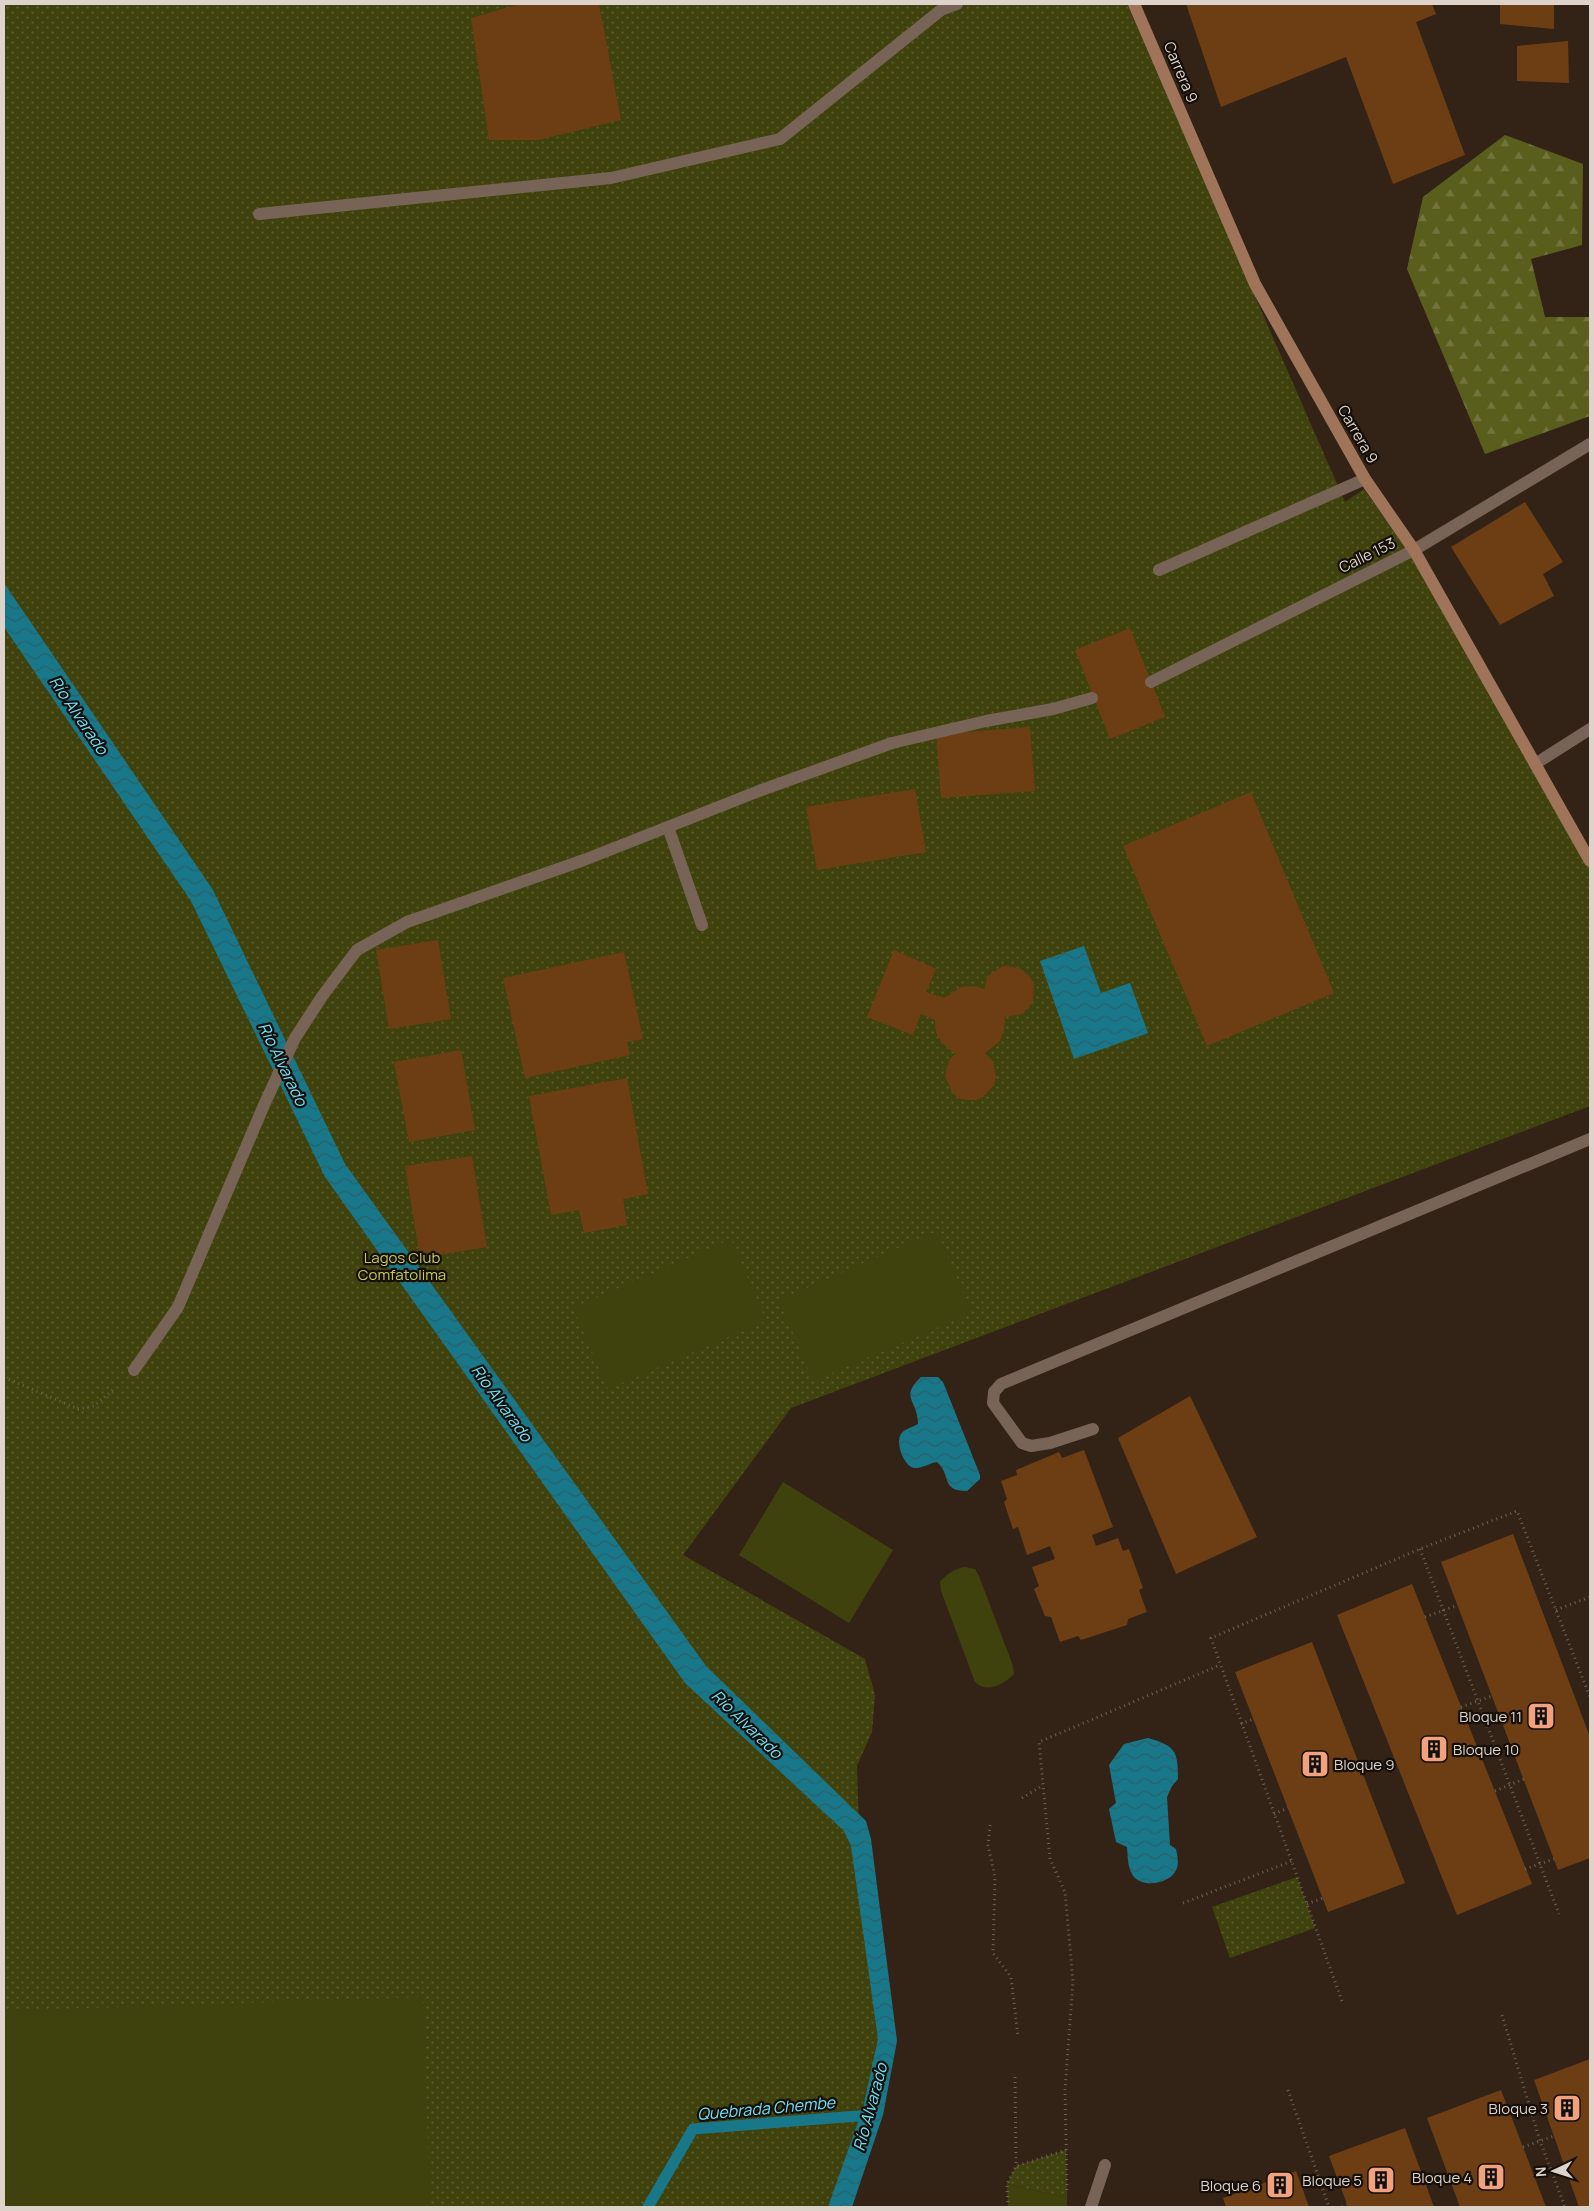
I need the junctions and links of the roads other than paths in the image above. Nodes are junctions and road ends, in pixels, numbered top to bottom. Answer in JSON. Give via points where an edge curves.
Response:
{"nodes":[{"id":1,"x":957,"y":4,"type":"edge"},
{"id":2,"x":1134,"y":4,"type":"edge"},
{"id":3,"x":258,"y":214,"type":"dead end"},
{"id":4,"x":1590,"y":444,"type":"edge"},
{"id":5,"x":1365,"y":479,"type":"junction"},
{"id":6,"x":1414,"y":550,"type":"junction"},
{"id":7,"x":1159,"y":570,"type":"dead end"},
{"id":8,"x":1151,"y":682,"type":"dead end"},
{"id":9,"x":1092,"y":698,"type":"dead end"},
{"id":10,"x":1590,"y":729,"type":"edge"},
{"id":11,"x":1535,"y":764,"type":"junction"},
{"id":12,"x":668,"y":827,"type":"junction"},
{"id":13,"x":1586,"y":845,"type":"edge"},
{"id":14,"x":1590,"y":861,"type":"edge"},
{"id":15,"x":702,"y":925,"type":"dead end"},
{"id":16,"x":1590,"y":1139,"type":"edge"},
{"id":17,"x":134,"y":1370,"type":"road end"},
{"id":18,"x":1093,"y":1429,"type":"dead end"},
{"id":19,"x":1104,"y":2165,"type":"dead end"},
{"id":20,"x":1091,"y":2207,"type":"edge"}],
"edges":[{"from":1,"to":3,"type":"street","via":[[941,10],[780,139],[610,178]]},
{"from":2,"to":5,"type":"street","name":"Carrera 9","via":[[1255,284]]},
{"from":4,"to":6,"type":"street","name":"Calle 153"},
{"from":5,"to":6,"type":"street","name":"Carrera 9"},
{"from":5,"to":7,"type":"street"},
{"from":6,"to":8,"type":"street","name":"Calle 153"},
{"from":6,"to":11,"type":"street","name":"Carrera 9"},
{"from":9,"to":12,"type":"street","via":[[892,743]]},
{"from":10,"to":11,"type":"street"},
{"from":11,"to":13,"type":"street","name":"Carrera 9"},
{"from":12,"to":15,"type":"street"},
{"from":12,"to":17,"type":"street","via":[[407,922],[357,950],[295,1038],[178,1307]]},
{"from":13,"to":14,"type":"street","name":"Carrera 9"},
{"from":16,"to":18,"type":"street","via":[[1001,1384],[994,1392],[994,1403],[1022,1443],[1031,1446],[1050,1443]]},
{"from":19,"to":20,"type":"street"}]}
